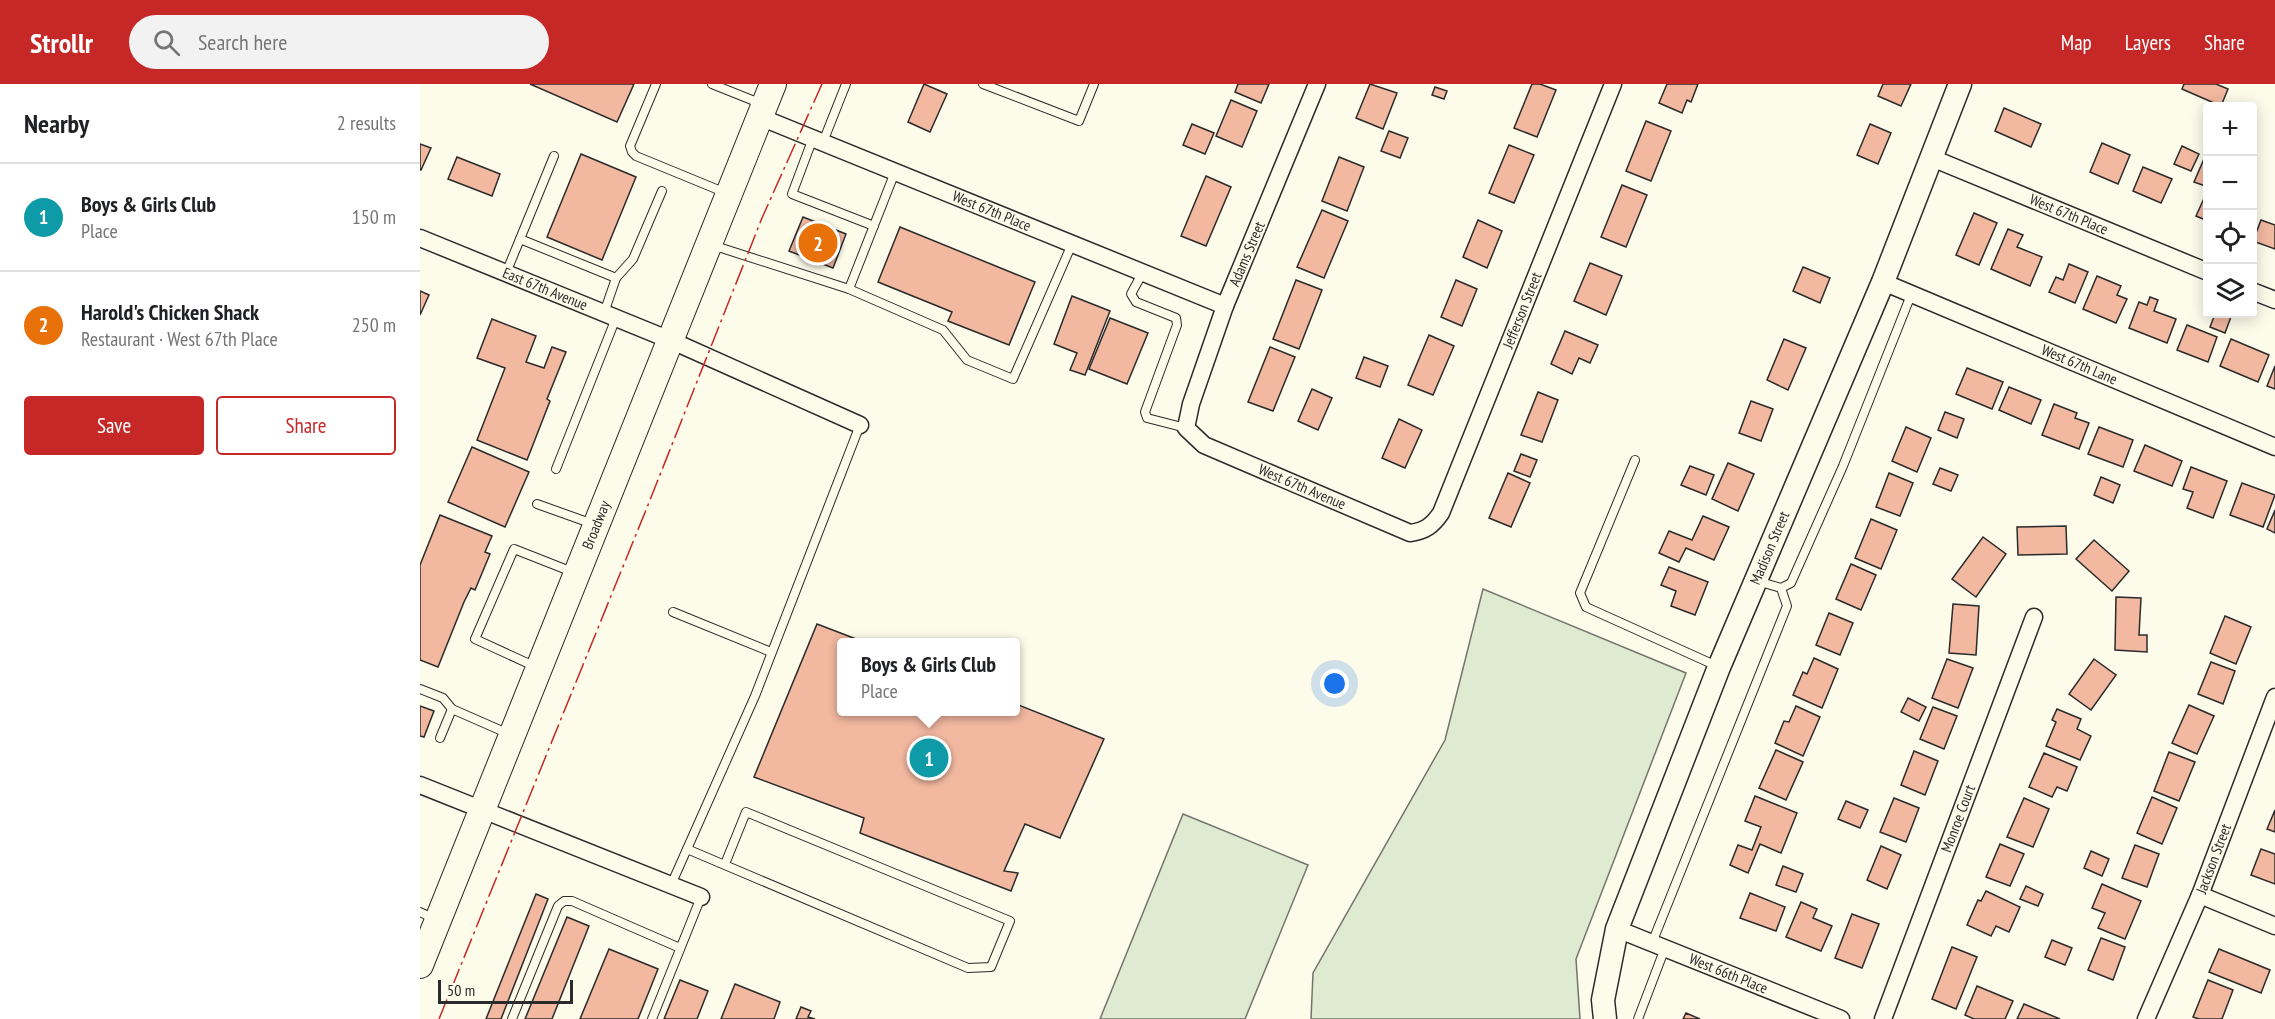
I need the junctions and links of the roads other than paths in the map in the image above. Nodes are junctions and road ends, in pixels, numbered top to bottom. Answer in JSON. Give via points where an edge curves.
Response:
{"nodes":[{"id":1,"x":656,"y":84,"type":"edge"},
{"id":2,"x":712,"y":84,"type":"edge"},
{"id":3,"x":846,"y":84,"type":"edge"},
{"id":4,"x":983,"y":84,"type":"edge"},
{"id":5,"x":1094,"y":84,"type":"edge"},
{"id":6,"x":1317,"y":84,"type":"edge"},
{"id":7,"x":1614,"y":84,"type":"edge"},
{"id":8,"x":1960,"y":84,"type":"edge"},
{"id":9,"x":766,"y":102,"type":"edge"},
{"id":10,"x":818,"y":140,"type":"junction"},
{"id":11,"x":554,"y":156,"type":"dead end"},
{"id":12,"x":1932,"y":158,"type":"junction"},
{"id":13,"x":896,"y":172,"type":"junction"},
{"id":14,"x":662,"y":191,"type":"dead end"},
{"id":15,"x":729,"y":194,"type":"junction"},
{"id":16,"x":874,"y":226,"type":"junction"},
{"id":17,"x":420,"y":238,"type":"edge"},
{"id":18,"x":520,"y":239,"type":"junction"},
{"id":19,"x":709,"y":244,"type":"junction"},
{"id":20,"x":1072,"y":244,"type":"junction"},
{"id":21,"x":2203,"y":270,"type":"edge"},
{"id":22,"x":1143,"y":272,"type":"junction"},
{"id":23,"x":506,"y":273,"type":"junction"},
{"id":24,"x":616,"y":278,"type":"junction"},
{"id":25,"x":1883,"y":282,"type":"junction"},
{"id":26,"x":849,"y":289,"type":"junction"},
{"id":27,"x":2257,"y":293,"type":"edge"},
{"id":28,"x":1911,"y":295,"type":"junction"},
{"id":29,"x":2275,"y":300,"type":"edge"},
{"id":30,"x":1225,"y":306,"type":"junction"},
{"id":31,"x":610,"y":316,"type":"junction"},
{"id":32,"x":670,"y":340,"type":"junction"},
{"id":33,"x":860,"y":425,"type":"joint"},
{"id":34,"x":1186,"y":428,"type":"junction"},
{"id":35,"x":2275,"y":447,"type":"edge"},
{"id":36,"x":1635,"y":460,"type":"dead end"},
{"id":37,"x":556,"y":469,"type":"dead end"},
{"id":38,"x":537,"y":504,"type":"dead end"},
{"id":39,"x":596,"y":526,"type":"junction"},
{"id":40,"x":1423,"y":531,"type":"joint"},
{"id":41,"x":577,"y":573,"type":"junction"},
{"id":42,"x":1756,"y":581,"type":"junction"},
{"id":43,"x":1781,"y":588,"type":"junction"},
{"id":44,"x":673,"y":612,"type":"dead end"},
{"id":45,"x":2034,"y":617,"type":"dead end"},
{"id":46,"x":771,"y":652,"type":"junction"},
{"id":47,"x":1719,"y":667,"type":"junction"},
{"id":48,"x":539,"y":669,"type":"junction"},
{"id":49,"x":420,"y":689,"type":"edge"},
{"id":50,"x":2275,"y":697,"type":"edge"},
{"id":51,"x":452,"y":709,"type":"junction"},
{"id":52,"x":512,"y":735,"type":"junction"},
{"id":53,"x":440,"y":738,"type":"dead end"},
{"id":54,"x":420,"y":785,"type":"edge"},
{"id":55,"x":482,"y":810,"type":"junction"},
{"id":56,"x":687,"y":849,"type":"junction"},
{"id":57,"x":725,"y":864,"type":"junction"},
{"id":58,"x":671,"y":885,"type":"junction"},
{"id":59,"x":2200,"y":895,"type":"junction"},
{"id":60,"x":700,"y":897,"type":"joint"},
{"id":61,"x":429,"y":916,"type":"edge"},
{"id":62,"x":2275,"y":926,"type":"edge"},
{"id":63,"x":1617,"y":929,"type":"junction"},
{"id":64,"x":1659,"y":946,"type":"junction"},
{"id":65,"x":681,"y":948,"type":"junction"},
{"id":66,"x":420,"y":965,"type":"edge"},
{"id":67,"x":512,"y":1019,"type":"edge"},
{"id":68,"x":652,"y":1019,"type":"edge"},
{"id":69,"x":1605,"y":1019,"type":"edge"},
{"id":70,"x":1638,"y":1019,"type":"edge"},
{"id":71,"x":1841,"y":1019,"type":"edge"},
{"id":72,"x":1883,"y":1019,"type":"edge"},
{"id":73,"x":2146,"y":1019,"type":"edge"}],
"edges":[{"from":1,"to":15,"type":"lane","via":[[630,146],[632,152]]},
{"from":2,"to":9,"type":"lane"},
{"from":3,"to":10,"type":"lane"},
{"from":4,"to":5,"type":"lane","via":[[1079,121]]},
{"from":6,"to":30,"type":"street","name":"Adams Street"},
{"from":7,"to":40,"type":"street","name":"Jefferson Street","via":[[1442,513]]},
{"from":8,"to":12,"type":"street","name":"Madison Street"},
{"from":9,"to":10,"type":"street","name":"West 67th Place"},
{"from":9,"to":15,"type":"main road","name":"Broadway"},
{"from":10,"to":13,"type":"street","name":"West 67th Place"},
{"from":10,"to":16,"type":"lane","via":[[792,194]]},
{"from":11,"to":18,"type":"lane"},
{"from":12,"to":21,"type":"street","name":"West 67th Place"},
{"from":12,"to":25,"type":"street","name":"Madison Street"},
{"from":13,"to":16,"type":"lane"},
{"from":13,"to":20,"type":"street","name":"West 67th Place"},
{"from":14,"to":24,"type":"lane","via":[[633,259]]},
{"from":15,"to":19,"type":"main road","name":"Broadway"},
{"from":16,"to":26,"type":"lane"},
{"from":17,"to":23,"type":"street","name":"East 67th Avenue"},
{"from":18,"to":23,"type":"lane"},
{"from":18,"to":24,"type":"lane"},
{"from":19,"to":26,"type":"lane"},
{"from":19,"to":32,"type":"main road","name":"Broadway"},
{"from":20,"to":22,"type":"street","name":"West 67th Place"},
{"from":20,"to":26,"type":"lane","via":[[1013,379],[967,360],[943,330]]},
{"from":22,"to":30,"type":"street","name":"West 67th Place"},
{"from":22,"to":34,"type":"lane","via":[[1131,294],[1136,302],[1176,318],[1177,325],[1145,412],[1147,418]]},
{"from":23,"to":31,"type":"street","name":"East 67th Avenue"},
{"from":24,"to":31,"type":"lane"},
{"from":25,"to":28,"type":"street","name":"West 67th Lane"},
{"from":25,"to":42,"type":"street","name":"Madison Street"},
{"from":27,"to":29,"type":"street"},
{"from":28,"to":35,"type":"street","name":"West 67th Lane"},
{"from":28,"to":43,"type":"lane","via":[[1809,545],[1791,583]]},
{"from":30,"to":34,"type":"street","name":"Adams Street"},
{"from":31,"to":32,"type":"street","name":"East 67th Avenue"},
{"from":31,"to":37,"type":"lane"},
{"from":32,"to":33,"type":"street","name":"East 67th Avenue"},
{"from":32,"to":39,"type":"main road","name":"Broadway"},
{"from":33,"to":46,"type":"lane"},
{"from":34,"to":40,"type":"street","name":"West 67th Avenue","via":[[1204,445],[1364,515],[1410,533]]},
{"from":36,"to":47,"type":"lane","via":[[1580,593],[1586,607]]},
{"from":38,"to":39,"type":"lane"},
{"from":39,"to":41,"type":"main road","name":"Broadway"},
{"from":41,"to":48,"type":"main road","name":"Broadway"},
{"from":41,"to":48,"type":"lane","via":[[513,549],[476,639]]},
{"from":42,"to":43,"type":"lane"},
{"from":42,"to":47,"type":"street","name":"Madison Street"},
{"from":43,"to":64,"type":"lane","via":[[1786,606]]},
{"from":44,"to":46,"type":"lane"},
{"from":45,"to":72,"type":"street","name":"Monroe Court"},
{"from":46,"to":56,"type":"lane"},
{"from":47,"to":63,"type":"street","name":"Madison Street"},
{"from":48,"to":52,"type":"main road","name":"Broadway"},
{"from":49,"to":51,"type":"lane","via":[[443,698]]},
{"from":50,"to":59,"type":"street","name":"Jackson Street"},
{"from":51,"to":52,"type":"lane"},
{"from":51,"to":53,"type":"lane"},
{"from":52,"to":55,"type":"main road","name":"Broadway"},
{"from":54,"to":55,"type":"street"},
{"from":55,"to":58,"type":"street"},
{"from":55,"to":61,"type":"main road","name":"Broadway"},
{"from":56,"to":57,"type":"lane"},
{"from":56,"to":58,"type":"lane"},
{"from":57,"to":57,"type":"lane","via":[[968,968],[992,967],[1010,921],[746,812]]},
{"from":58,"to":60,"type":"street"},
{"from":59,"to":62,"type":"street"},
{"from":59,"to":73,"type":"street","name":"Jackson Street"},
{"from":60,"to":65,"type":"lane"},
{"from":61,"to":66,"type":"main road","name":"Broadway"},
{"from":63,"to":64,"type":"street","name":"West 66th Place"},
{"from":63,"to":69,"type":"street","name":"Madison Street","via":[[1603,1000]]},
{"from":64,"to":70,"type":"lane"},
{"from":64,"to":71,"type":"street","name":"West 66th Place"},
{"from":65,"to":67,"type":"lane","via":[[564,901],[558,906]]},
{"from":65,"to":68,"type":"lane"}]}
